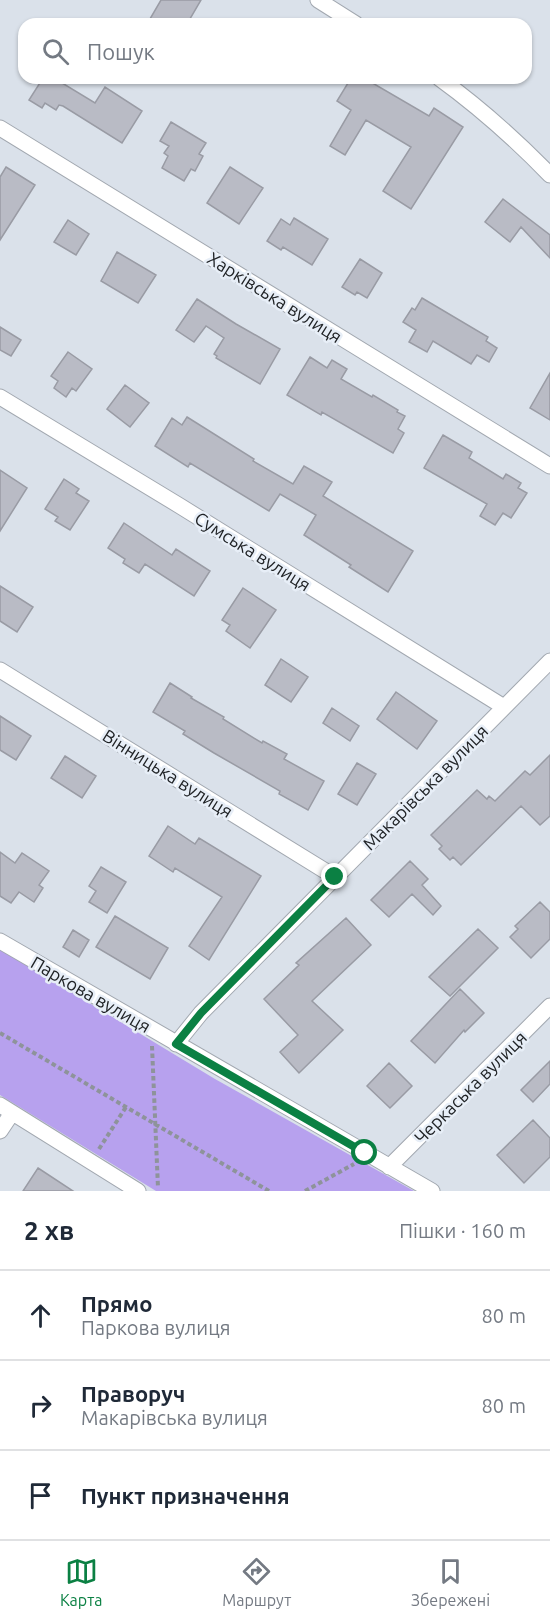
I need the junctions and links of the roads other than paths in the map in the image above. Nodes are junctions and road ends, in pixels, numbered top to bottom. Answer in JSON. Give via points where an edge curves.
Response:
{"nodes":[{"id":1,"x":318,"y":0,"type":"edge"},
{"id":2,"x":346,"y":18,"type":"edge"},
{"id":3,"x":447,"y":84,"type":"edge"},
{"id":4,"x":0,"y":128,"type":"edge"},
{"id":5,"x":550,"y":175,"type":"edge"},
{"id":6,"x":0,"y":397,"type":"edge"},
{"id":7,"x":550,"y":466,"type":"edge"},
{"id":8,"x":550,"y":661,"type":"edge"},
{"id":9,"x":0,"y":670,"type":"edge"},
{"id":10,"x":504,"y":707,"type":"junction"},
{"id":11,"x":335,"y":877,"type":"junction"},
{"id":12,"x":0,"y":941,"type":"edge"},
{"id":13,"x":550,"y":1006,"type":"edge"},
{"id":14,"x":176,"y":1044,"type":"junction"},
{"id":15,"x":6,"y":1109,"type":"edge"},
{"id":16,"x":0,"y":1131,"type":"edge"},
{"id":17,"x":389,"y":1167,"type":"junction"},
{"id":18,"x":138,"y":1191,"type":"edge"},
{"id":19,"x":432,"y":1191,"type":"edge"}],
"edges":[{"from":1,"to":2,"type":"street"},
{"from":3,"to":5,"type":"street","via":[[518,142]]},
{"from":4,"to":7,"type":"street","name":"Харківська вулиця"},
{"from":6,"to":10,"type":"street","name":"Сумська вулиця"},
{"from":8,"to":10,"type":"street","name":"Макарівська вулиця"},
{"from":9,"to":11,"type":"street","name":"Вінницька вулиця"},
{"from":10,"to":11,"type":"street","name":"Макарівська вулиця"},
{"from":11,"to":14,"type":"street","name":"Макарівська вулиця","via":[[201,1013]]},
{"from":12,"to":14,"type":"street","name":"Паркова вулиця"},
{"from":13,"to":17,"type":"street","name":"Черкаська вулиця"},
{"from":14,"to":17,"type":"street","name":"Паркова вулиця"},
{"from":15,"to":16,"type":"street"},
{"from":15,"to":18,"type":"street"},
{"from":17,"to":19,"type":"street","name":"Паркова вулиця"}]}
